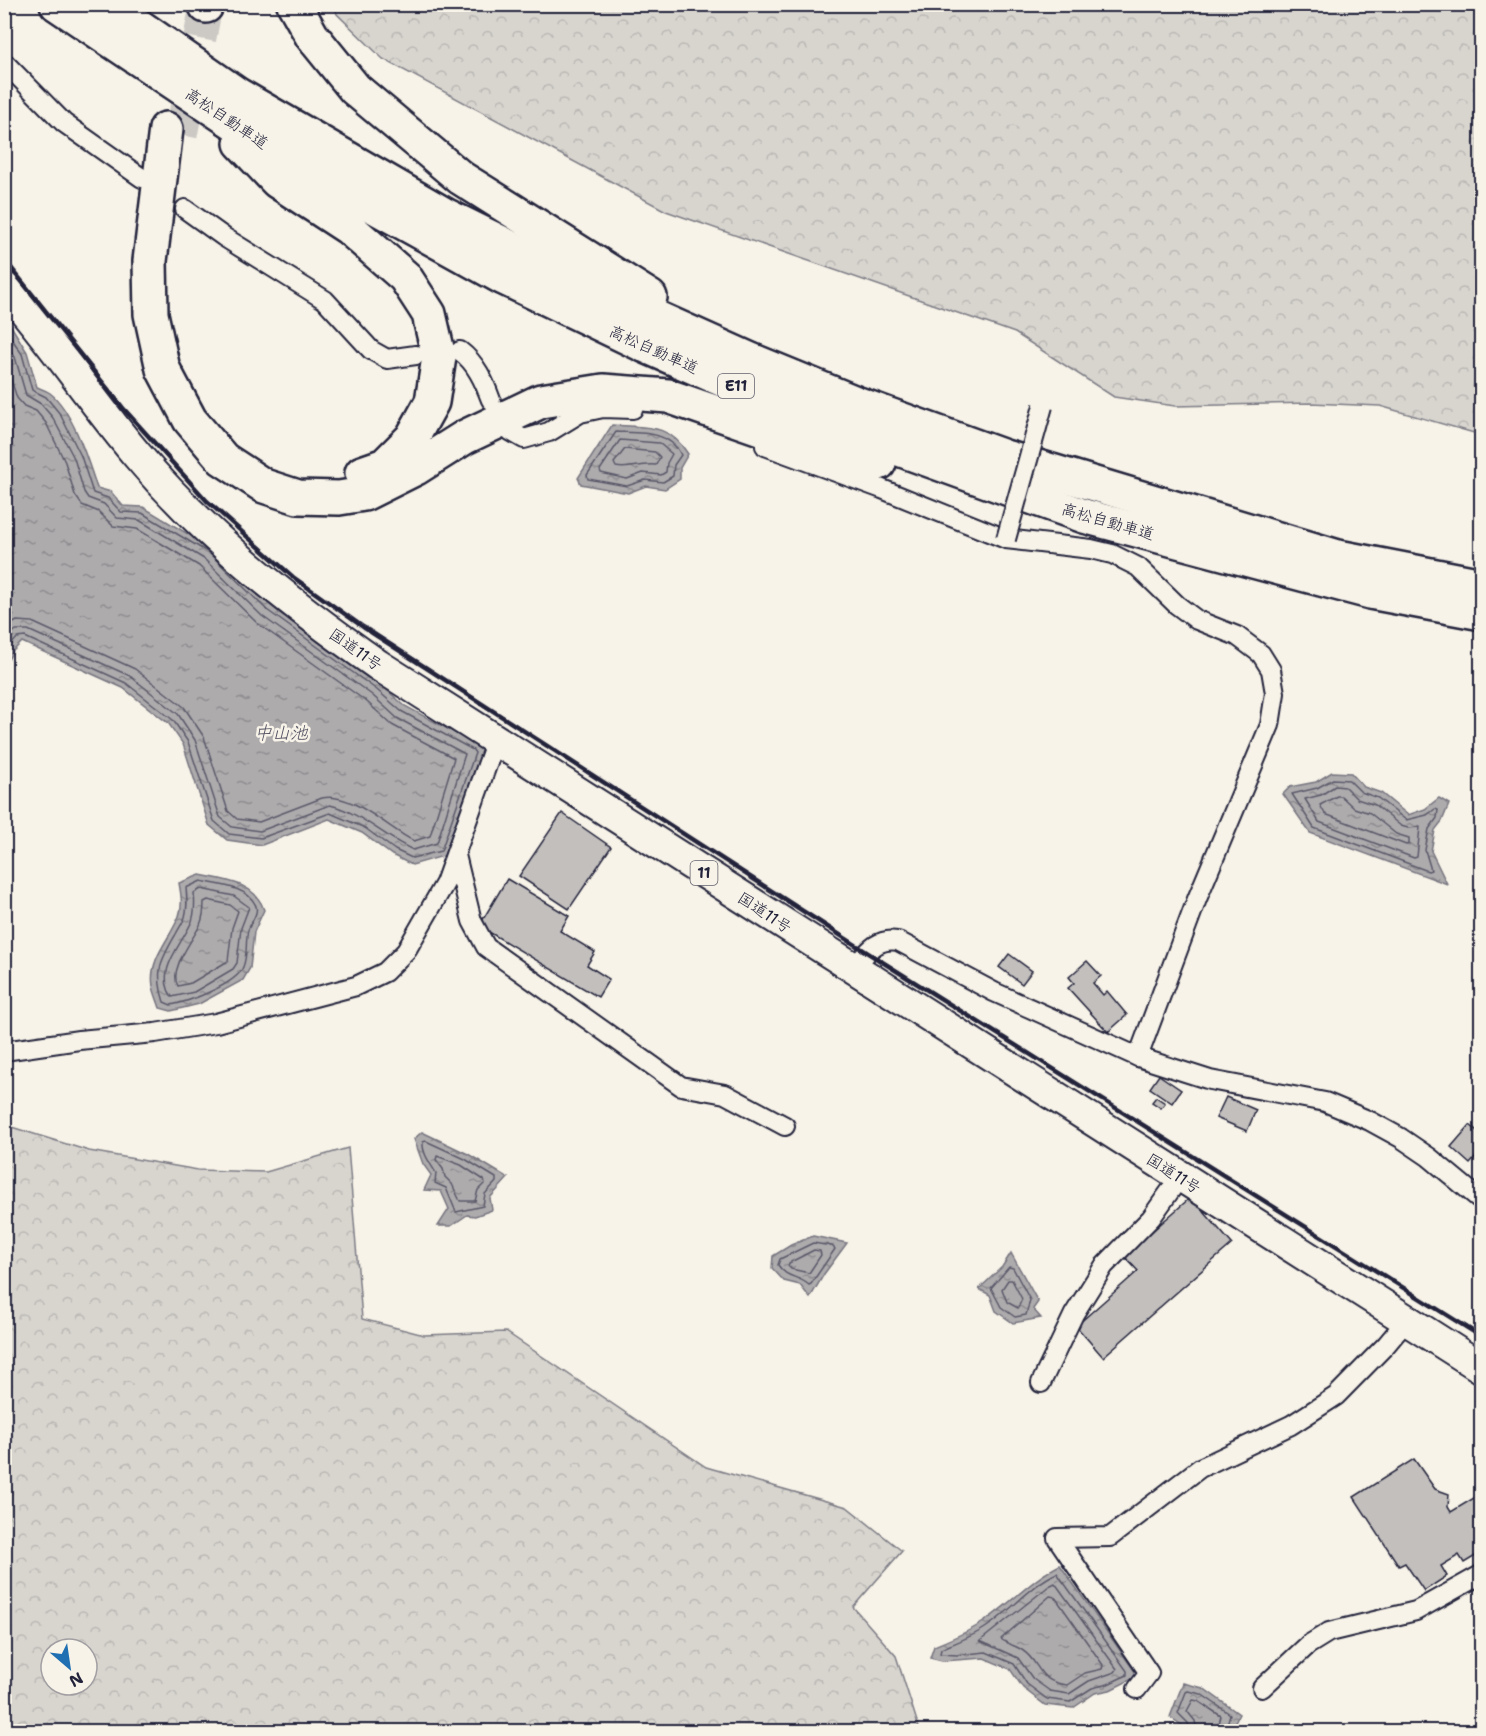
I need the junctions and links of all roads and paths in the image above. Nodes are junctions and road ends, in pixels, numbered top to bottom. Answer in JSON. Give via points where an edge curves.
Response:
{"nodes":[{"id":1,"x":57,"y":4,"type":"edge"},
{"id":2,"x":107,"y":4,"type":"edge"},
{"id":3,"x":294,"y":4,"type":"edge"},
{"id":4,"x":4,"y":62,"type":"edge"},
{"id":5,"x":199,"y":99,"type":"junction"},
{"id":6,"x":142,"y":178,"type":"dead end"},
{"id":7,"x":185,"y":209,"type":"dead end"},
{"id":8,"x":4,"y":286,"type":"edge"},
{"id":9,"x":460,"y":351,"type":"dead end"},
{"id":10,"x":416,"y":355,"type":"dead end"},
{"id":11,"x":751,"y":360,"type":"junction"},
{"id":12,"x":491,"y":400,"type":"dead end"},
{"id":13,"x":1043,"y":406,"type":"dead end"},
{"id":14,"x":510,"y":431,"type":"dead end"},
{"id":15,"x":1006,"y":539,"type":"junction"},
{"id":16,"x":1173,"y":540,"type":"junction"},
{"id":17,"x":1482,"y":585,"type":"edge"},
{"id":18,"x":1482,"y":613,"type":"edge"},
{"id":19,"x":496,"y":740,"type":"junction"},
{"id":20,"x":456,"y":855,"type":"junction"},
{"id":21,"x":853,"y":969,"type":"junction"},
{"id":22,"x":4,"y":1051,"type":"edge"},
{"id":23,"x":1138,"y":1057,"type":"junction"},
{"id":24,"x":785,"y":1126,"type":"dead end"},
{"id":25,"x":1180,"y":1177,"type":"junction"},
{"id":26,"x":1482,"y":1201,"type":"edge"},
{"id":27,"x":1406,"y":1321,"type":"junction"},
{"id":28,"x":1482,"y":1368,"type":"edge"},
{"id":29,"x":1041,"y":1383,"type":"dead end"},
{"id":30,"x":1482,"y":1574,"type":"edge"},
{"id":31,"x":1262,"y":1688,"type":"dead end"},
{"id":32,"x":1137,"y":1689,"type":"dead end"}],
"edges":[{"from":1,"to":5,"type":"highway","name":"高松自動車道","number":"E11"},
{"from":2,"to":11,"type":"highway","name":"高松自動車道","number":"E11","via":[[238,95],[445,215],[606,295]]},
{"from":3,"to":11,"type":"highway","via":[[312,36],[355,89],[461,178]]},
{"from":4,"to":6,"type":"street","via":[[64,123]]},
{"from":5,"to":16,"type":"highway","name":"高松自動車道","number":"E11","via":[[285,157],[502,277],[646,346],[794,411],[1084,516]]},
{"from":5,"to":16,"type":"highway","via":[[277,181],[349,228],[405,277],[429,314],[439,357],[432,402],[412,438],[385,465],[346,480],[300,482],[268,473],[233,450],[201,414],[178,366],[166,313],[165,260],[173,132],[150,261],[151,314],[164,369],[190,420],[222,459],[264,486],[298,497],[364,494],[465,437],[541,401],[603,391],[668,396],[789,438],[874,461],[982,500]]},
{"from":7,"to":10,"type":"street","via":[[325,300],[370,350],[387,359]]},
{"from":8,"to":19,"type":"highway","name":"国道11号","number":"11","via":[[137,456],[199,522],[321,625]]},
{"from":9,"to":12,"type":"street","via":[[471,359]]},
{"from":11,"to":17,"type":"highway","name":"高松自動車道","number":"E11","via":[[1005,457],[1338,556]]},
{"from":13,"to":15,"type":"street","bridge":true},
{"from":14,"to":15,"type":"street","via":[[524,439],[549,432],[580,413],[603,408],[663,410],[714,425]]},
{"from":15,"to":23,"type":"street","via":[[1091,549],[1121,558],[1138,567],[1197,620],[1237,636],[1262,654],[1271,670],[1275,693],[1270,725],[1197,899]]},
{"from":16,"to":18,"type":"highway","name":"高松自動車道","number":"E11","via":[[1370,592]]},
{"from":19,"to":20,"type":"street"},
{"from":19,"to":21,"type":"highway","name":"国道11号","number":"11"},
{"from":20,"to":22,"type":"street","via":[[445,883],[406,951],[385,972],[356,986],[216,1023]]},
{"from":20,"to":24,"type":"street","via":[[472,921],[486,947],[681,1086],[725,1094]]},
{"from":21,"to":23,"type":"street","via":[[879,943],[898,941],[994,992]]},
{"from":21,"to":25,"type":"highway","name":"国道11号","number":"11"},
{"from":23,"to":26,"type":"street","via":[[1210,1080],[1325,1102],[1401,1138]]},
{"from":25,"to":27,"type":"highway","name":"国道11号","number":"11"},
{"from":25,"to":29,"type":"street","via":[[1151,1218],[1104,1266],[1074,1314]]},
{"from":27,"to":28,"type":"highway","name":"国道11号","number":"11"},
{"from":27,"to":32,"type":"street","via":[[1336,1396],[1291,1425],[1200,1468],[1110,1537],[1057,1538],[1149,1673]]},
{"from":30,"to":31,"type":"street","via":[[1416,1611],[1329,1632],[1308,1645]]}]}
